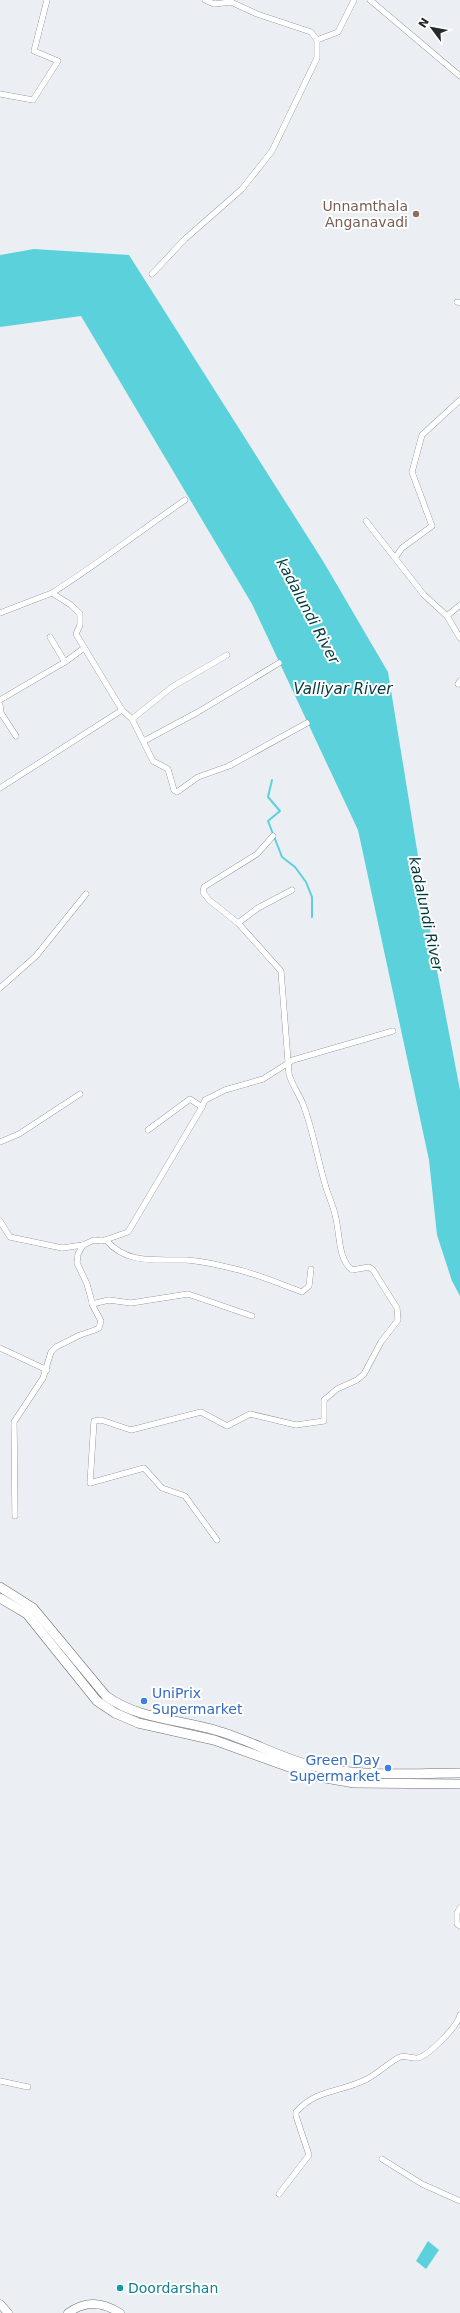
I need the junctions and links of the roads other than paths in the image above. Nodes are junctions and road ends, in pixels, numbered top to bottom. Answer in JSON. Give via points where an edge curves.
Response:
{"nodes":[{"id":1,"x":47,"y":0,"type":"edge"},
{"id":2,"x":205,"y":0,"type":"edge"},
{"id":3,"x":354,"y":0,"type":"edge"},
{"id":4,"x":370,"y":0,"type":"edge"},
{"id":5,"x":317,"y":40,"type":"junction"},
{"id":6,"x":460,"y":76,"type":"edge"},
{"id":7,"x":0,"y":94,"type":"edge"},
{"id":8,"x":152,"y":274,"type":"dead end"},
{"id":9,"x":460,"y":400,"type":"edge"},
{"id":10,"x":185,"y":500,"type":"dead end"},
{"id":11,"x":366,"y":521,"type":"dead end"},
{"id":12,"x":395,"y":558,"type":"junction"},
{"id":13,"x":52,"y":593,"type":"junction"},
{"id":14,"x":460,"y":605,"type":"edge"},
{"id":15,"x":0,"y":613,"type":"edge"},
{"id":16,"x":448,"y":616,"type":"junction"},
{"id":17,"x":50,"y":637,"type":"dead end"},
{"id":18,"x":460,"y":638,"type":"edge"},
{"id":19,"x":84,"y":648,"type":"junction"},
{"id":20,"x":227,"y":655,"type":"dead end"},
{"id":21,"x":65,"y":662,"type":"junction"},
{"id":22,"x":279,"y":663,"type":"dead end"},
{"id":23,"x":0,"y":700,"type":"edge"},
{"id":24,"x":0,"y":705,"type":"edge"},
{"id":25,"x":122,"y":710,"type":"junction"},
{"id":26,"x":132,"y":719,"type":"junction"},
{"id":27,"x":308,"y":723,"type":"dead end"},
{"id":28,"x":16,"y":736,"type":"dead end"},
{"id":29,"x":144,"y":741,"type":"junction"},
{"id":30,"x":0,"y":788,"type":"edge"},
{"id":31,"x":273,"y":836,"type":"dead end"},
{"id":32,"x":292,"y":890,"type":"dead end"},
{"id":33,"x":86,"y":894,"type":"dead end"},
{"id":34,"x":238,"y":923,"type":"junction"},
{"id":35,"x":0,"y":988,"type":"edge"},
{"id":36,"x":393,"y":1031,"type":"dead end"},
{"id":37,"x":287,"y":1064,"type":"junction"},
{"id":38,"x":80,"y":1094,"type":"dead end"},
{"id":39,"x":202,"y":1107,"type":"junction"},
{"id":40,"x":148,"y":1130,"type":"dead end"},
{"id":41,"x":0,"y":1142,"type":"edge"},
{"id":42,"x":0,"y":1221,"type":"edge"},
{"id":43,"x":106,"y":1240,"type":"junction"},
{"id":44,"x":83,"y":1245,"type":"junction"},
{"id":45,"x":312,"y":1269,"type":"dead end"},
{"id":46,"x":92,"y":1304,"type":"junction"},
{"id":47,"x":252,"y":1316,"type":"dead end"},
{"id":48,"x":0,"y":1348,"type":"edge"},
{"id":49,"x":47,"y":1370,"type":"junction"},
{"id":50,"x":16,"y":1516,"type":"dead end"},
{"id":51,"x":217,"y":1540,"type":"dead end"},
{"id":52,"x":0,"y":1588,"type":"edge"},
{"id":53,"x":0,"y":1598,"type":"edge"},
{"id":54,"x":460,"y":1773,"type":"edge"},
{"id":55,"x":460,"y":1784,"type":"edge"},
{"id":56,"x":460,"y":1908,"type":"edge"},
{"id":57,"x":460,"y":1926,"type":"edge"},
{"id":58,"x":460,"y":2015,"type":"edge"},
{"id":59,"x":460,"y":2019,"type":"edge"},
{"id":60,"x":0,"y":2081,"type":"edge"},
{"id":61,"x":28,"y":2087,"type":"dead end"},
{"id":62,"x":382,"y":2159,"type":"dead end"},
{"id":63,"x":279,"y":2194,"type":"dead end"},
{"id":64,"x":460,"y":2201,"type":"edge"},
{"id":65,"x":0,"y":2304,"type":"edge"},
{"id":66,"x":8,"y":2313,"type":"edge"},
{"id":67,"x":68,"y":2313,"type":"edge"},
{"id":68,"x":120,"y":2313,"type":"edge"}],
"edges":[{"from":1,"to":7,"type":"street","via":[[34,51],[58,61],[33,100]]},
{"from":2,"to":5,"type":"street","via":[[214,4],[231,2],[257,14],[311,32]]},
{"from":3,"to":5,"type":"street","via":[[338,32]]},
{"from":4,"to":6,"type":"street"},
{"from":5,"to":8,"type":"street","via":[[317,58],[272,151],[242,189],[185,239]]},
{"from":9,"to":12,"type":"street","via":[[422,435],[412,472],[432,526],[402,548]]},
{"from":10,"to":13,"type":"street","via":[[123,543],[106,559]]},
{"from":11,"to":12,"type":"street"},
{"from":12,"to":16,"type":"street","via":[[424,595]]},
{"from":13,"to":15,"type":"street"},
{"from":13,"to":19,"type":"street","via":[[72,605],[80,614],[80,625],[76,634]]},
{"from":14,"to":16,"type":"street"},
{"from":16,"to":18,"type":"street"},
{"from":17,"to":21,"type":"street"},
{"from":19,"to":21,"type":"street"},
{"from":19,"to":25,"type":"street"},
{"from":20,"to":26,"type":"street","via":[[172,687]]},
{"from":21,"to":23,"type":"street"},
{"from":22,"to":29,"type":"street"},
{"from":24,"to":28,"type":"street","via":[[1,713]]},
{"from":25,"to":26,"type":"street"},
{"from":25,"to":30,"type":"street"},
{"from":26,"to":29,"type":"street"},
{"from":27,"to":29,"type":"street","via":[[229,766],[198,777],[177,792],[174,790],[168,769],[153,761]]},
{"from":31,"to":34,"type":"street","via":[[257,854],[203,889],[209,900]]},
{"from":32,"to":34,"type":"street","via":[[258,908]]},
{"from":33,"to":35,"type":"street","via":[[36,956]]},
{"from":34,"to":37,"type":"street","via":[[281,971]]},
{"from":36,"to":37,"type":"street","via":[[292,1060]]},
{"from":37,"to":39,"type":"street","via":[[263,1079],[225,1090],[205,1100]]},
{"from":37,"to":51,"type":"street","via":[[291,1084],[302,1103],[314,1137],[325,1186],[333,1201],[346,1265],[352,1270],[369,1267],[373,1270],[397,1308],[398,1320],[374,1353],[364,1374],[358,1380],[328,1394],[324,1400],[324,1421],[296,1425],[250,1414],[227,1426],[201,1412],[132,1430],[101,1420],[94,1422],[90,1483],[144,1468],[162,1488],[184,1496]]},
{"from":38,"to":41,"type":"street","via":[[19,1134]]},
{"from":39,"to":40,"type":"street","via":[[190,1099]]},
{"from":39,"to":43,"type":"street","via":[[128,1232]]},
{"from":42,"to":44,"type":"street","via":[[10,1237],[62,1248]]},
{"from":43,"to":44,"type":"street","via":[[94,1240]]},
{"from":43,"to":45,"type":"street","via":[[114,1249],[129,1256],[150,1260],[187,1260],[236,1269],[302,1292],[309,1286]]},
{"from":44,"to":46,"type":"street","via":[[77,1263],[87,1284]]},
{"from":46,"to":47,"type":"street","via":[[109,1300],[131,1303],[188,1294]]},
{"from":46,"to":49,"type":"street","via":[[101,1321],[99,1328],[56,1347],[51,1352]]},
{"from":48,"to":49,"type":"street"},
{"from":49,"to":50,"type":"street","via":[[33,1396],[14,1422]]},
{"from":52,"to":54,"type":"highway","via":[[33,1608],[106,1696],[119,1706],[217,1730],[316,1767],[358,1773]]},
{"from":53,"to":55,"type":"highway","via":[[27,1614],[97,1701],[115,1713],[138,1723],[214,1740],[314,1776],[354,1783]]},
{"from":56,"to":57,"type":"street","via":[[456,1920]]},
{"from":58,"to":59,"type":"street"},
{"from":59,"to":63,"type":"street","via":[[431,2052],[417,2058],[400,2057],[368,2079],[352,2086],[330,2090],[306,2101],[296,2112],[296,2116],[309,2155]]},
{"from":60,"to":61,"type":"street"},
{"from":62,"to":64,"type":"street","via":[[422,2184]]},
{"from":65,"to":66,"type":"main road"},
{"from":67,"to":68,"type":"main road","via":[[85,2303],[101,2304]]}]}
